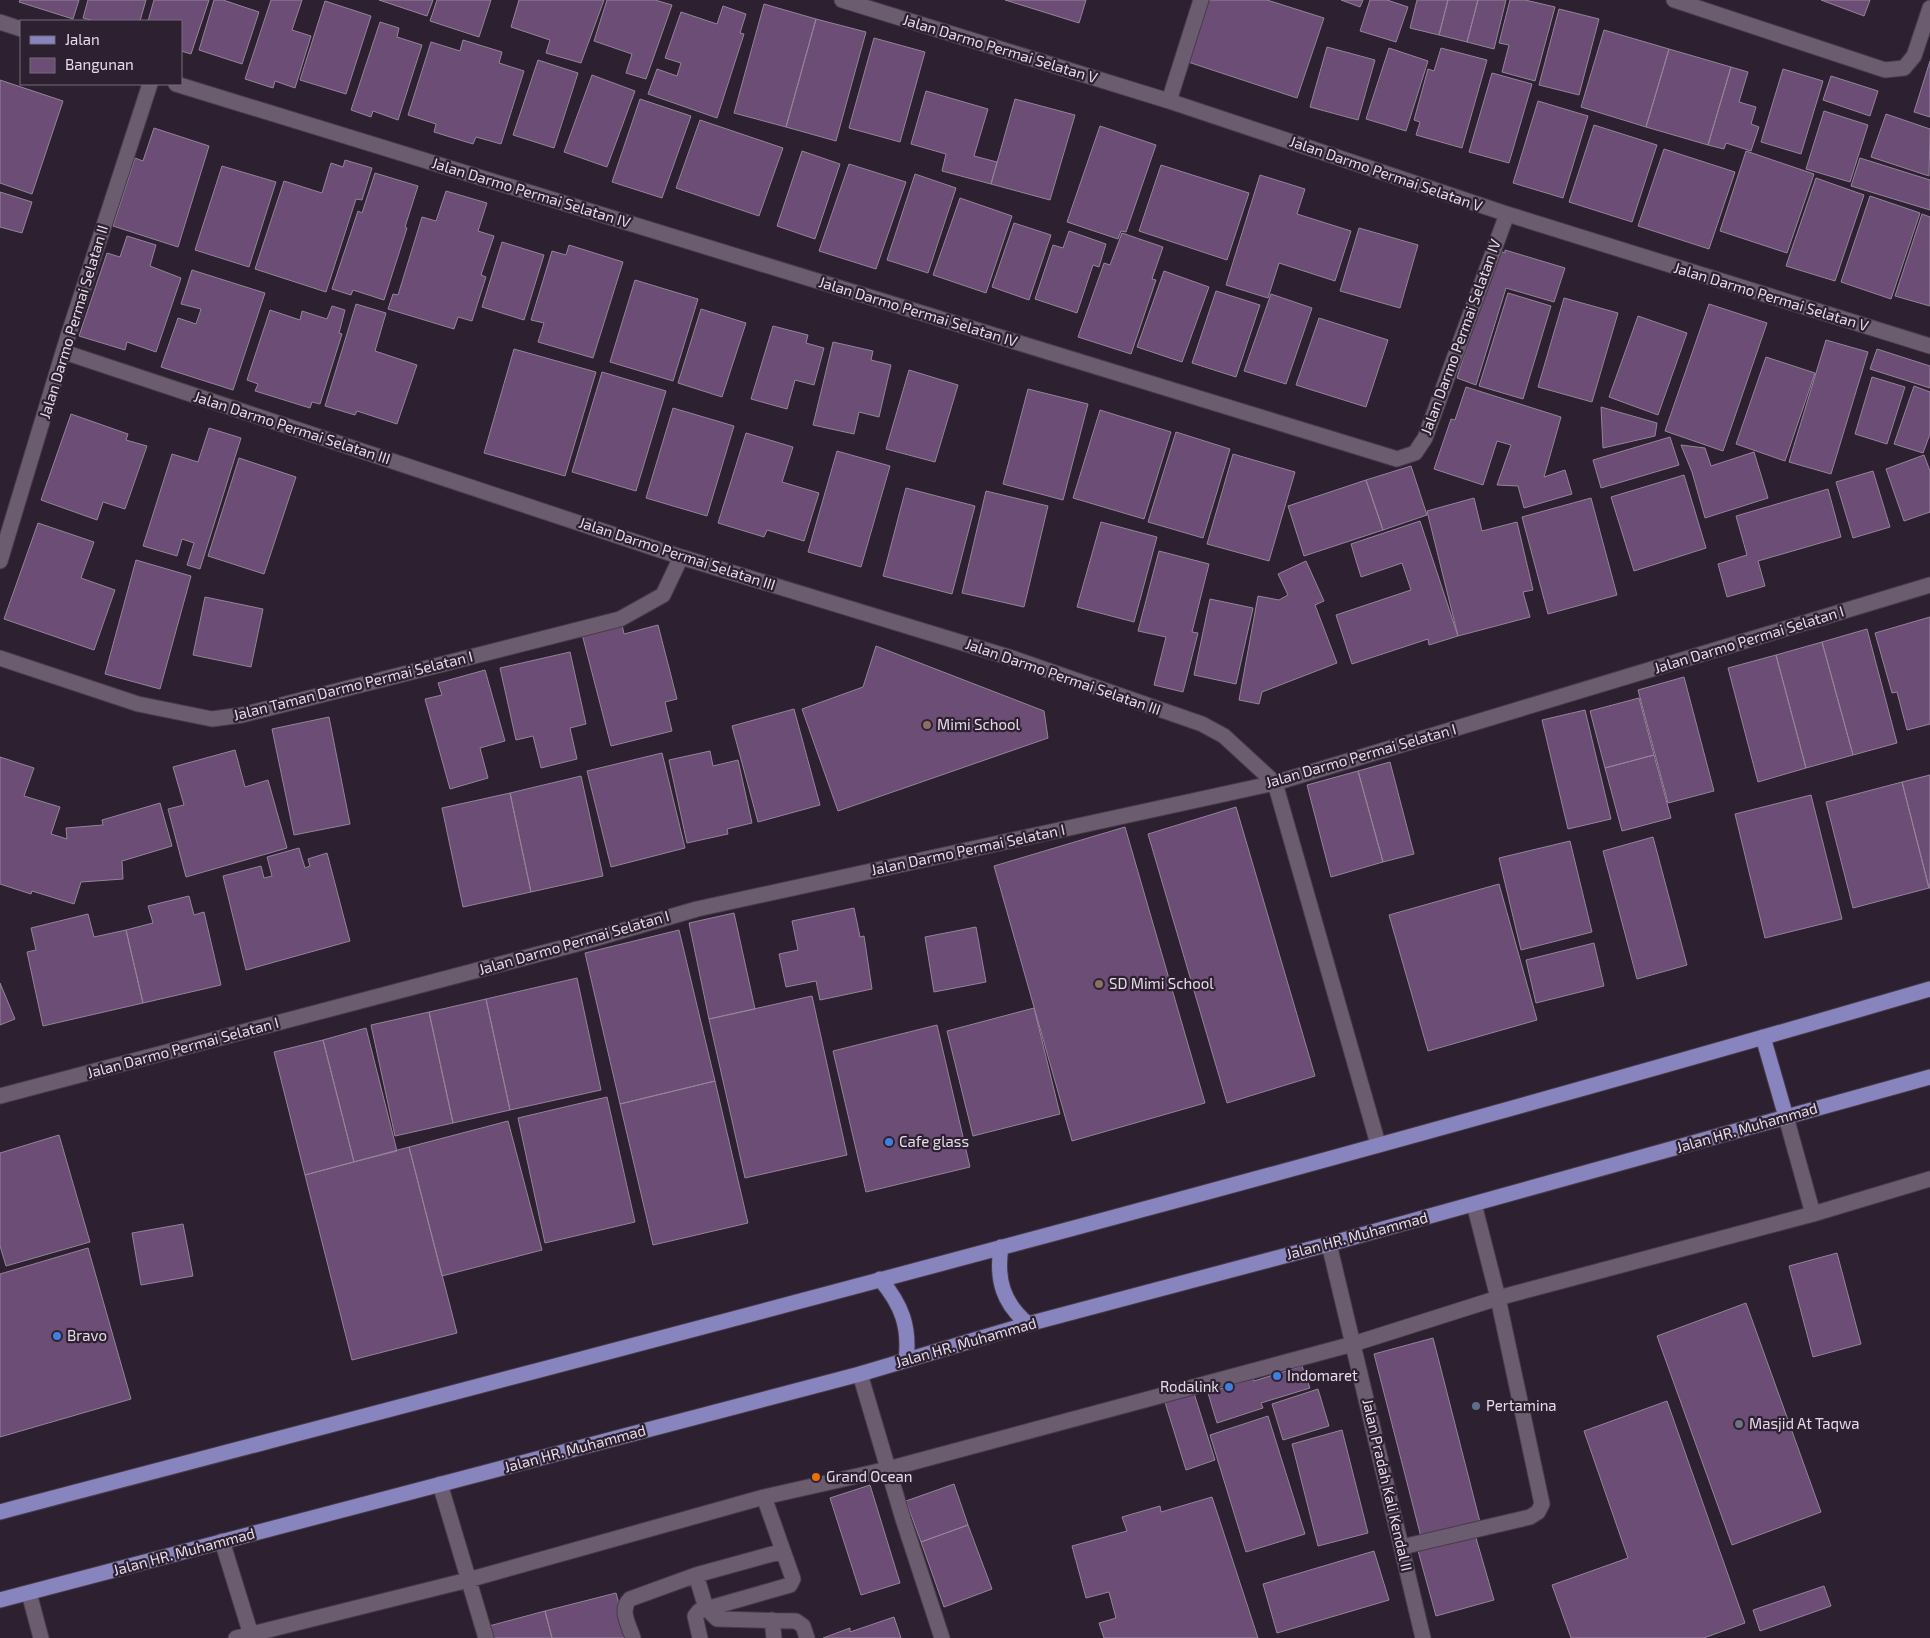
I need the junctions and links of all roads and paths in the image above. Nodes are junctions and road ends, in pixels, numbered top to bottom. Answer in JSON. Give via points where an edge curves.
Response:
{"nodes":[{"id":1,"x":842,"y":0,"type":"edge"},
{"id":2,"x":1201,"y":0,"type":"edge"},
{"id":3,"x":1674,"y":0,"type":"edge"},
{"id":4,"x":1930,"y":8,"type":"edge"},
{"id":5,"x":0,"y":22,"type":"edge"},
{"id":6,"x":20,"y":29,"type":"edge"},
{"id":7,"x":150,"y":85,"type":"edge"},
{"id":8,"x":179,"y":85,"type":"edge"},
{"id":9,"x":1169,"y":101,"type":"junction"},
{"id":10,"x":1507,"y":214,"type":"junction"},
{"id":11,"x":1930,"y":346,"type":"edge"},
{"id":12,"x":64,"y":352,"type":"junction"},
{"id":13,"x":681,"y":557,"type":"junction"},
{"id":14,"x":0,"y":561,"type":"edge"},
{"id":15,"x":1930,"y":585,"type":"edge"},
{"id":16,"x":0,"y":658,"type":"edge"},
{"id":17,"x":1275,"y":783,"type":"junction"},
{"id":18,"x":1930,"y":988,"type":"edge"},
{"id":19,"x":1764,"y":1037,"type":"junction"},
{"id":20,"x":1930,"y":1077,"type":"edge"},
{"id":21,"x":0,"y":1096,"type":"edge"},
{"id":22,"x":1786,"y":1117,"type":"junction"},
{"id":23,"x":1378,"y":1144,"type":"junction"},
{"id":24,"x":1930,"y":1180,"type":"edge"},
{"id":25,"x":1474,"y":1204,"type":"junction"},
{"id":26,"x":1813,"y":1214,"type":"junction"},
{"id":27,"x":1329,"y":1244,"type":"junction"},
{"id":28,"x":1001,"y":1247,"type":"junction"},
{"id":29,"x":880,"y":1279,"type":"junction"},
{"id":30,"x":1498,"y":1298,"type":"junction"},
{"id":31,"x":1028,"y":1324,"type":"junction"},
{"id":32,"x":1353,"y":1344,"type":"junction"},
{"id":33,"x":906,"y":1360,"type":"junction"},
{"id":34,"x":860,"y":1374,"type":"junction"},
{"id":35,"x":888,"y":1469,"type":"junction"},
{"id":36,"x":440,"y":1484,"type":"junction"},
{"id":37,"x":764,"y":1497,"type":"junction"},
{"id":38,"x":0,"y":1512,"type":"edge"},
{"id":39,"x":222,"y":1541,"type":"junction"},
{"id":40,"x":1402,"y":1547,"type":"junction"},
{"id":41,"x":783,"y":1551,"type":"junction"},
{"id":42,"x":696,"y":1575,"type":"junction"},
{"id":43,"x":468,"y":1580,"type":"junction"},
{"id":44,"x":29,"y":1593,"type":"junction"},
{"id":45,"x":0,"y":1600,"type":"edge"},
{"id":46,"x":706,"y":1608,"type":"junction"},
{"id":47,"x":772,"y":1620,"type":"junction"},
{"id":48,"x":252,"y":1636,"type":"edge"},
{"id":49,"x":41,"y":1638,"type":"edge"},
{"id":50,"x":236,"y":1638,"type":"edge"},
{"id":51,"x":486,"y":1638,"type":"edge"},
{"id":52,"x":633,"y":1638,"type":"edge"},
{"id":53,"x":700,"y":1638,"type":"edge"},
{"id":54,"x":774,"y":1638,"type":"edge"},
{"id":55,"x":808,"y":1638,"type":"edge"},
{"id":56,"x":942,"y":1638,"type":"edge"},
{"id":57,"x":1423,"y":1638,"type":"edge"}],
"edges":[{"from":1,"to":9,"type":"street","name":"Jalan Darmo Permai Selatan V"},
{"from":2,"to":9,"type":"street"},
{"from":3,"to":4,"type":"street","via":[[1885,70],[1904,68],[1914,56]]},
{"from":5,"to":6,"type":"street"},
{"from":7,"to":12,"type":"street","name":"Jalan Darmo Permai Selatan II"},
{"from":8,"to":10,"type":"street","name":"Jalan Darmo Permai Selatan IV","via":[[1397,459],[1416,453],[1425,438]]},
{"from":9,"to":10,"type":"street","name":"Jalan Darmo Permai Selatan V"},
{"from":10,"to":11,"type":"street","name":"Jalan Darmo Permai Selatan V"},
{"from":12,"to":13,"type":"street","name":"Jalan Darmo Permai Selatan III"},
{"from":12,"to":14,"type":"street","name":"Jalan Darmo Permai Selatan II"},
{"from":13,"to":16,"type":"street","name":"Jalan Taman Darmo Permai Selatan I","via":[[663,595],[620,619],[242,715],[212,719],[138,704]]},
{"from":13,"to":17,"type":"street","name":"Jalan Darmo Permai Selatan III","via":[[1014,659],[1202,724],[1224,736]]},
{"from":15,"to":17,"type":"street","name":"Jalan Darmo Permai Selatan I"},
{"from":17,"to":21,"type":"street","name":"Jalan Darmo Permai Selatan I","via":[[698,909],[563,948]]},
{"from":17,"to":23,"type":"street"},
{"from":18,"to":19,"type":"main road"},
{"from":19,"to":22,"type":"main road"},
{"from":19,"to":23,"type":"main road"},
{"from":20,"to":22,"type":"main road","name":"Jalan HR. Muhammad"},
{"from":22,"to":25,"type":"main road","name":"Jalan HR. Muhammad"},
{"from":22,"to":26,"type":"street"},
{"from":23,"to":28,"type":"main road"},
{"from":24,"to":26,"type":"street"},
{"from":25,"to":27,"type":"main road","name":"Jalan HR. Muhammad"},
{"from":25,"to":30,"type":"street"},
{"from":26,"to":30,"type":"street"},
{"from":27,"to":31,"type":"main road","name":"Jalan HR. Muhammad"},
{"from":27,"to":32,"type":"street","name":"Jalan Pradah Kali Kendal II"},
{"from":28,"to":29,"type":"main road"},
{"from":28,"to":31,"type":"main road","via":[[998,1265],[1005,1299]]},
{"from":29,"to":33,"type":"main road","via":[[901,1308],[907,1325]]},
{"from":29,"to":38,"type":"main road"},
{"from":30,"to":32,"type":"street"},
{"from":30,"to":40,"type":"street","via":[[1542,1504],[1538,1512],[1530,1516]]},
{"from":31,"to":33,"type":"main road","name":"Jalan HR. Muhammad"},
{"from":32,"to":35,"type":"street"},
{"from":32,"to":40,"type":"street","name":"Jalan Pradah Kali Kendal II"},
{"from":33,"to":34,"type":"main road","name":"Jalan HR. Muhammad"},
{"from":34,"to":35,"type":"street"},
{"from":34,"to":36,"type":"main road","name":"Jalan HR. Muhammad"},
{"from":35,"to":37,"type":"street"},
{"from":35,"to":56,"type":"street"},
{"from":36,"to":39,"type":"main road","name":"Jalan HR. Muhammad"},
{"from":36,"to":43,"type":"street"},
{"from":37,"to":41,"type":"street"},
{"from":37,"to":43,"type":"street"},
{"from":39,"to":44,"type":"main road","name":"Jalan HR. Muhammad"},
{"from":39,"to":48,"type":"street"},
{"from":40,"to":57,"type":"street","name":"Jalan Pradah Kali Kendal II"},
{"from":41,"to":42,"type":"street"},
{"from":41,"to":46,"type":"street","via":[[793,1579],[790,1585]]},
{"from":42,"to":46,"type":"street"},
{"from":42,"to":52,"type":"street","via":[[630,1599],[625,1604],[624,1612]]},
{"from":43,"to":48,"type":"street"},
{"from":43,"to":51,"type":"street"},
{"from":44,"to":45,"type":"main road","name":"Jalan HR. Muhammad"},
{"from":44,"to":49,"type":"street"},
{"from":46,"to":47,"type":"street","via":[[717,1620]]},
{"from":46,"to":53,"type":"street","via":[[695,1616]]},
{"from":47,"to":54,"type":"street"},
{"from":47,"to":55,"type":"street","via":[[796,1621],[803,1626]]},
{"from":48,"to":50,"type":"street"}]}
